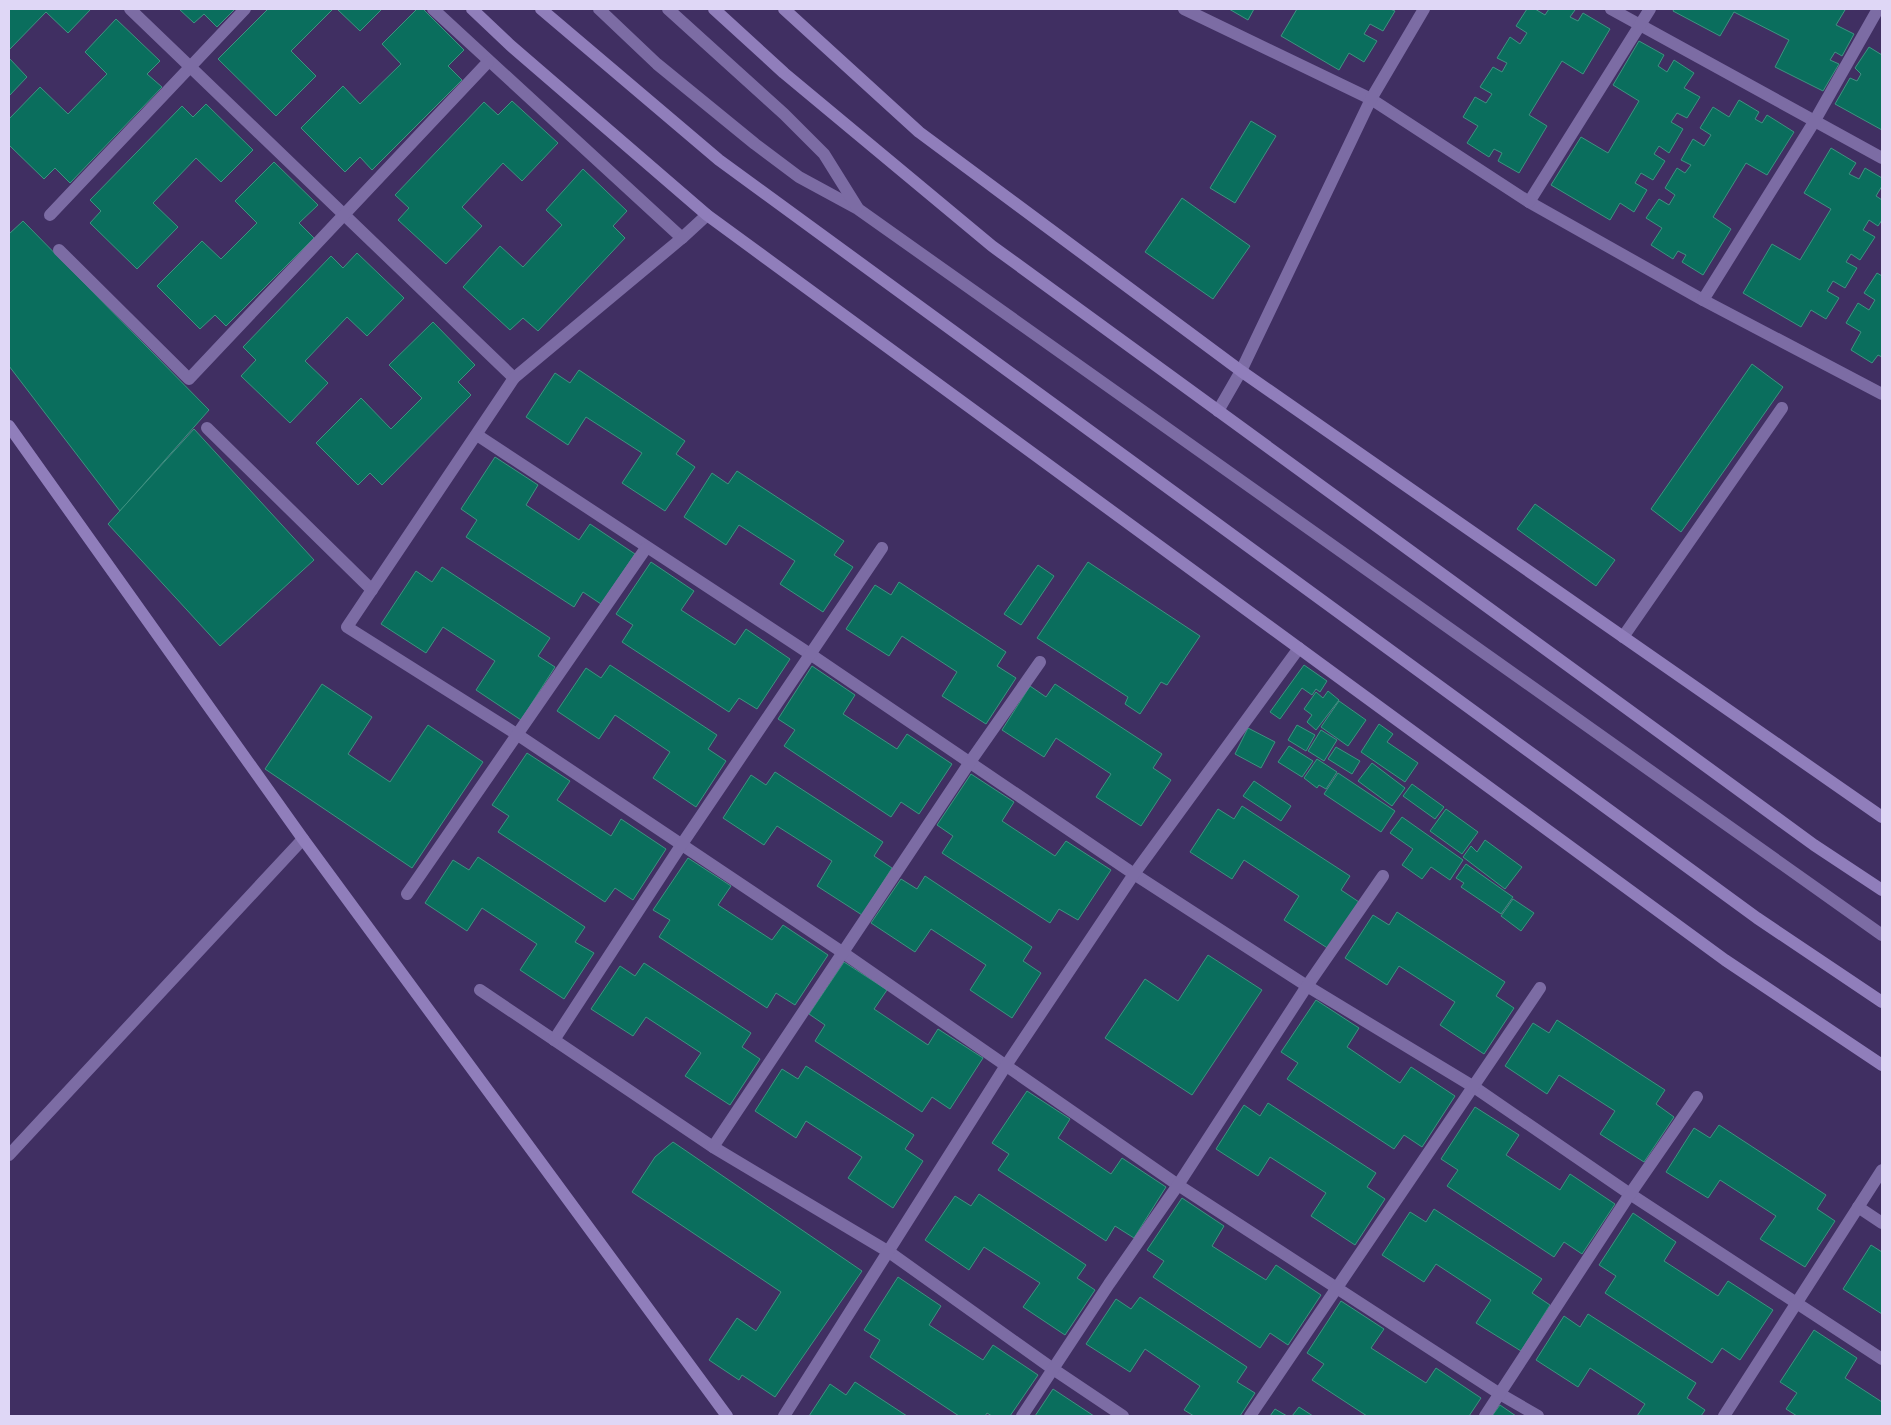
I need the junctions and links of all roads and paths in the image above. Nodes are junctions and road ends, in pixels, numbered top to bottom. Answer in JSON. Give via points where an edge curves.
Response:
{"nodes":[{"id":1,"x":130,"y":9,"type":"edge"},
{"id":2,"x":245,"y":9,"type":"edge"},
{"id":3,"x":433,"y":9,"type":"edge"},
{"id":4,"x":472,"y":9,"type":"edge"},
{"id":5,"x":541,"y":9,"type":"edge"},
{"id":6,"x":599,"y":9,"type":"edge"},
{"id":7,"x":668,"y":9,"type":"edge"},
{"id":8,"x":714,"y":9,"type":"edge"},
{"id":9,"x":784,"y":9,"type":"edge"},
{"id":10,"x":1184,"y":9,"type":"edge"},
{"id":11,"x":1424,"y":9,"type":"edge"},
{"id":12,"x":1611,"y":9,"type":"edge"},
{"id":13,"x":1650,"y":9,"type":"edge"},
{"id":14,"x":1878,"y":9,"type":"edge"},
{"id":15,"x":1640,"y":25,"type":"junction"},
{"id":16,"x":488,"y":62,"type":"junction"},
{"id":17,"x":190,"y":67,"type":"junction"},
{"id":18,"x":1371,"y":99,"type":"junction"},
{"id":19,"x":1814,"y":122,"type":"junction"},
{"id":20,"x":1882,"y":158,"type":"edge"},
{"id":21,"x":1529,"y":202,"type":"junction"},
{"id":22,"x":858,"y":209,"type":"junction"},
{"id":23,"x":706,"y":214,"type":"junction"},
{"id":24,"x":50,"y":215,"type":"dead end"},
{"id":25,"x":345,"y":216,"type":"junction"},
{"id":26,"x":682,"y":238,"type":"junction"},
{"id":27,"x":59,"y":250,"type":"dead end"},
{"id":28,"x":1703,"y":300,"type":"junction"},
{"id":29,"x":1241,"y":370,"type":"junction"},
{"id":30,"x":514,"y":378,"type":"junction"},
{"id":31,"x":1882,"y":394,"type":"edge"},
{"id":32,"x":1782,"y":408,"type":"dead end"},
{"id":33,"x":1218,"y":411,"type":"junction"},
{"id":34,"x":9,"y":426,"type":"edge"},
{"id":35,"x":208,"y":428,"type":"dead end"},
{"id":36,"x":477,"y":435,"type":"junction"},
{"id":37,"x":646,"y":548,"type":"junction"},
{"id":38,"x":882,"y":548,"type":"dead end"},
{"id":39,"x":372,"y":590,"type":"junction"},
{"id":40,"x":1623,"y":637,"type":"junction"},
{"id":41,"x":1299,"y":648,"type":"junction"},
{"id":42,"x":810,"y":654,"type":"junction"},
{"id":43,"x":1040,"y":662,"type":"dead end"},
{"id":44,"x":518,"y":735,"type":"junction"},
{"id":45,"x":970,"y":762,"type":"junction"},
{"id":46,"x":1882,"y":818,"type":"edge"},
{"id":47,"x":303,"y":839,"type":"junction"},
{"id":48,"x":682,"y":844,"type":"junction"},
{"id":49,"x":1134,"y":874,"type":"junction"},
{"id":50,"x":1383,"y":876,"type":"dead end"},
{"id":51,"x":1882,"y":890,"type":"edge"},
{"id":52,"x":407,"y":894,"type":"dead end"},
{"id":53,"x":1882,"y":935,"type":"edge"},
{"id":54,"x":842,"y":952,"type":"junction"},
{"id":55,"x":1307,"y":986,"type":"junction"},
{"id":56,"x":1540,"y":988,"type":"dead end"},
{"id":57,"x":480,"y":990,"type":"dead end"},
{"id":58,"x":1882,"y":1002,"type":"edge"},
{"id":59,"x":554,"y":1040,"type":"junction"},
{"id":60,"x":1882,"y":1065,"type":"edge"},
{"id":61,"x":1005,"y":1067,"type":"junction"},
{"id":62,"x":1474,"y":1087,"type":"junction"},
{"id":63,"x":1697,"y":1097,"type":"dead end"},
{"id":64,"x":713,"y":1147,"type":"junction"},
{"id":65,"x":9,"y":1155,"type":"edge"},
{"id":66,"x":1882,"y":1170,"type":"edge"},
{"id":67,"x":1178,"y":1186,"type":"junction"},
{"id":68,"x":1630,"y":1194,"type":"junction"},
{"id":69,"x":1858,"y":1206,"type":"junction"},
{"id":70,"x":1882,"y":1222,"type":"edge"},
{"id":71,"x":889,"y":1252,"type":"junction"},
{"id":72,"x":1338,"y":1289,"type":"junction"},
{"id":73,"x":1797,"y":1305,"type":"junction"},
{"id":74,"x":1882,"y":1359,"type":"edge"},
{"id":75,"x":1053,"y":1369,"type":"junction"},
{"id":76,"x":1500,"y":1394,"type":"junction"},
{"id":77,"x":728,"y":1416,"type":"edge"},
{"id":78,"x":784,"y":1416,"type":"edge"},
{"id":79,"x":1022,"y":1416,"type":"edge"},
{"id":80,"x":1123,"y":1416,"type":"edge"},
{"id":81,"x":1250,"y":1416,"type":"edge"},
{"id":82,"x":1485,"y":1416,"type":"edge"},
{"id":83,"x":1538,"y":1416,"type":"edge"},
{"id":84,"x":1724,"y":1416,"type":"edge"}],
"edges":[{"from":1,"to":17,"type":"street"},
{"from":2,"to":17,"type":"street"},
{"from":3,"to":16,"type":"street"},
{"from":4,"to":23,"type":"street"},
{"from":5,"to":58,"type":"street","via":[[719,160],[1757,918]]},
{"from":6,"to":22,"type":"street","via":[[657,64],[755,144],[799,177]]},
{"from":7,"to":22,"type":"street","via":[[824,154]]},
{"from":8,"to":33,"type":"street","via":[[784,73],[992,246]]},
{"from":9,"to":29,"type":"street","via":[[919,132]]},
{"from":10,"to":18,"type":"street"},
{"from":11,"to":18,"type":"street"},
{"from":12,"to":15,"type":"street"},
{"from":13,"to":15,"type":"street"},
{"from":14,"to":19,"type":"street"},
{"from":15,"to":19,"type":"street"},
{"from":15,"to":21,"type":"street"},
{"from":16,"to":25,"type":"street"},
{"from":16,"to":26,"type":"street"},
{"from":17,"to":24,"type":"street"},
{"from":17,"to":25,"type":"street"},
{"from":18,"to":21,"type":"street"},
{"from":18,"to":29,"type":"street"},
{"from":19,"to":20,"type":"street"},
{"from":19,"to":28,"type":"street"},
{"from":21,"to":28,"type":"street"},
{"from":22,"to":53,"type":"street"},
{"from":23,"to":26,"type":"street"},
{"from":23,"to":41,"type":"street"},
{"from":25,"to":27,"type":"street","via":[[189,379]]},
{"from":25,"to":30,"type":"street"},
{"from":26,"to":30,"type":"street"},
{"from":28,"to":31,"type":"street"},
{"from":29,"to":33,"type":"street"},
{"from":29,"to":40,"type":"street"},
{"from":30,"to":36,"type":"street"},
{"from":32,"to":40,"type":"street"},
{"from":33,"to":51,"type":"street","via":[[1814,845]]},
{"from":34,"to":47,"type":"street"},
{"from":35,"to":39,"type":"street"},
{"from":36,"to":37,"type":"street"},
{"from":36,"to":39,"type":"street"},
{"from":37,"to":42,"type":"street"},
{"from":37,"to":44,"type":"street"},
{"from":38,"to":42,"type":"street"},
{"from":39,"to":44,"type":"street","via":[[347,628]]},
{"from":40,"to":46,"type":"street"},
{"from":41,"to":49,"type":"street"},
{"from":41,"to":60,"type":"street","via":[[1725,960]]},
{"from":42,"to":45,"type":"street"},
{"from":42,"to":48,"type":"street"},
{"from":43,"to":45,"type":"street"},
{"from":44,"to":48,"type":"street"},
{"from":44,"to":52,"type":"street"},
{"from":45,"to":49,"type":"street"},
{"from":45,"to":54,"type":"street"},
{"from":47,"to":65,"type":"street"},
{"from":47,"to":77,"type":"street"},
{"from":48,"to":54,"type":"street"},
{"from":48,"to":59,"type":"street"},
{"from":49,"to":55,"type":"street"},
{"from":49,"to":61,"type":"street"},
{"from":50,"to":55,"type":"street"},
{"from":54,"to":61,"type":"street"},
{"from":54,"to":64,"type":"street"},
{"from":55,"to":62,"type":"street"},
{"from":55,"to":67,"type":"street"},
{"from":56,"to":62,"type":"street"},
{"from":57,"to":59,"type":"street"},
{"from":59,"to":64,"type":"street"},
{"from":61,"to":67,"type":"street"},
{"from":61,"to":71,"type":"street"},
{"from":62,"to":68,"type":"street"},
{"from":62,"to":72,"type":"street"},
{"from":63,"to":68,"type":"street"},
{"from":64,"to":71,"type":"street"},
{"from":66,"to":69,"type":"street"},
{"from":67,"to":72,"type":"street"},
{"from":67,"to":75,"type":"street"},
{"from":68,"to":73,"type":"street"},
{"from":68,"to":76,"type":"street"},
{"from":69,"to":70,"type":"street"},
{"from":69,"to":73,"type":"street"},
{"from":71,"to":75,"type":"street"},
{"from":71,"to":78,"type":"street"},
{"from":72,"to":76,"type":"street"},
{"from":72,"to":81,"type":"street"},
{"from":73,"to":74,"type":"street"},
{"from":73,"to":84,"type":"street"},
{"from":75,"to":79,"type":"street"},
{"from":75,"to":80,"type":"street"},
{"from":76,"to":82,"type":"street"},
{"from":76,"to":83,"type":"street"}]}
